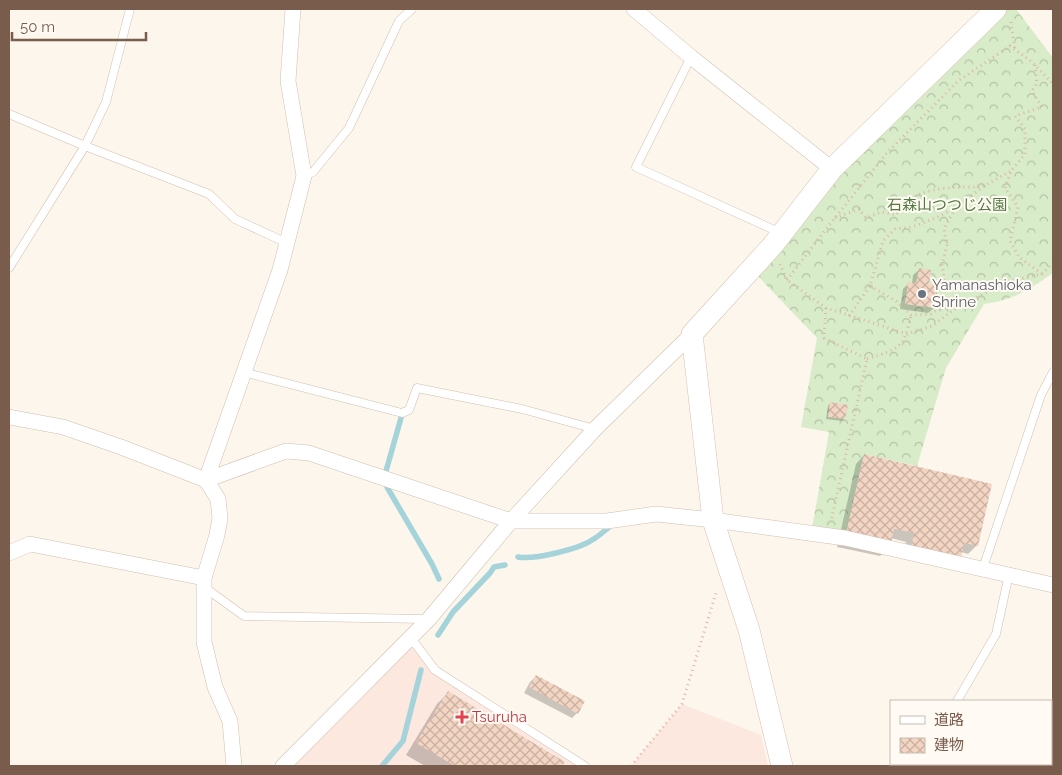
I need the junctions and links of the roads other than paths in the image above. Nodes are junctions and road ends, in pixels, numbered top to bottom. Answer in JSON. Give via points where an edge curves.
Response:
{"nodes":[{"id":1,"x":130,"y":9,"type":"edge"},
{"id":2,"x":293,"y":9,"type":"edge"},
{"id":3,"x":412,"y":9,"type":"edge"},
{"id":4,"x":634,"y":9,"type":"edge"},
{"id":5,"x":1003,"y":13,"type":"edge"},
{"id":6,"x":691,"y":57,"type":"junction"},
{"id":7,"x":9,"y":114,"type":"edge"},
{"id":8,"x":86,"y":146,"type":"junction"},
{"id":9,"x":832,"y":169,"type":"junction"},
{"id":10,"x":304,"y":176,"type":"junction"},
{"id":11,"x":777,"y":239,"type":"junction"},
{"id":12,"x":287,"y":243,"type":"junction"},
{"id":13,"x":9,"y":268,"type":"edge"},
{"id":14,"x":692,"y":334,"type":"junction"},
{"id":15,"x":243,"y":372,"type":"junction"},
{"id":16,"x":1053,"y":372,"type":"edge"},
{"id":17,"x":9,"y":418,"type":"edge"},
{"id":18,"x":595,"y":429,"type":"junction"},
{"id":19,"x":206,"y":480,"type":"junction"},
{"id":20,"x":714,"y":520,"type":"junction"},
{"id":21,"x":511,"y":521,"type":"junction"},
{"id":22,"x":9,"y":553,"type":"edge"},
{"id":23,"x":983,"y":568,"type":"junction"},
{"id":24,"x":1009,"y":574,"type":"junction"},
{"id":25,"x":204,"y":583,"type":"junction"},
{"id":26,"x":1053,"y":585,"type":"edge"},
{"id":27,"x":429,"y":619,"type":"junction"},
{"id":28,"x":410,"y":638,"type":"junction"},
{"id":29,"x":958,"y":700,"type":"edge"},
{"id":30,"x":234,"y":766,"type":"edge"},
{"id":31,"x":283,"y":766,"type":"edge"},
{"id":32,"x":585,"y":766,"type":"edge"},
{"id":33,"x":782,"y":766,"type":"edge"}],
"edges":[{"from":1,"to":8,"type":"lane","via":[[106,102]]},
{"from":2,"to":10,"type":"street","via":[[288,81]]},
{"from":3,"to":10,"type":"lane","via":[[399,21],[349,128],[313,172]]},
{"from":4,"to":6,"type":"street"},
{"from":5,"to":9,"type":"street"},
{"from":6,"to":9,"type":"street"},
{"from":6,"to":11,"type":"lane","via":[[636,167]]},
{"from":7,"to":8,"type":"lane"},
{"from":8,"to":12,"type":"lane","via":[[209,194],[235,219]]},
{"from":8,"to":13,"type":"lane"},
{"from":9,"to":11,"type":"street"},
{"from":10,"to":12,"type":"street"},
{"from":11,"to":14,"type":"street"},
{"from":12,"to":15,"type":"street"},
{"from":14,"to":18,"type":"street"},
{"from":14,"to":20,"type":"street"},
{"from":15,"to":18,"type":"lane","via":[[402,413],[409,410],[417,388],[522,409]]},
{"from":15,"to":19,"type":"street"},
{"from":16,"to":23,"type":"lane","via":[[1041,395]]},
{"from":17,"to":19,"type":"street","via":[[62,428]]},
{"from":18,"to":21,"type":"street"},
{"from":19,"to":21,"type":"street","via":[[286,451],[309,453]]},
{"from":19,"to":25,"type":"street","via":[[218,499],[220,518]]},
{"from":20,"to":21,"type":"street","via":[[656,514],[606,521]]},
{"from":20,"to":23,"type":"street","via":[[828,536]]},
{"from":20,"to":33,"type":"street","via":[[749,630]]},
{"from":21,"to":27,"type":"street"},
{"from":22,"to":25,"type":"street","via":[[30,544]]},
{"from":23,"to":24,"type":"street"},
{"from":24,"to":26,"type":"street"},
{"from":24,"to":29,"type":"lane","via":[[996,634]]},
{"from":25,"to":27,"type":"lane","via":[[244,616]]},
{"from":25,"to":30,"type":"street","via":[[204,642],[215,687],[230,721]]},
{"from":27,"to":28,"type":"street"},
{"from":28,"to":31,"type":"street"},
{"from":28,"to":32,"type":"lane","via":[[435,670]]}]}
